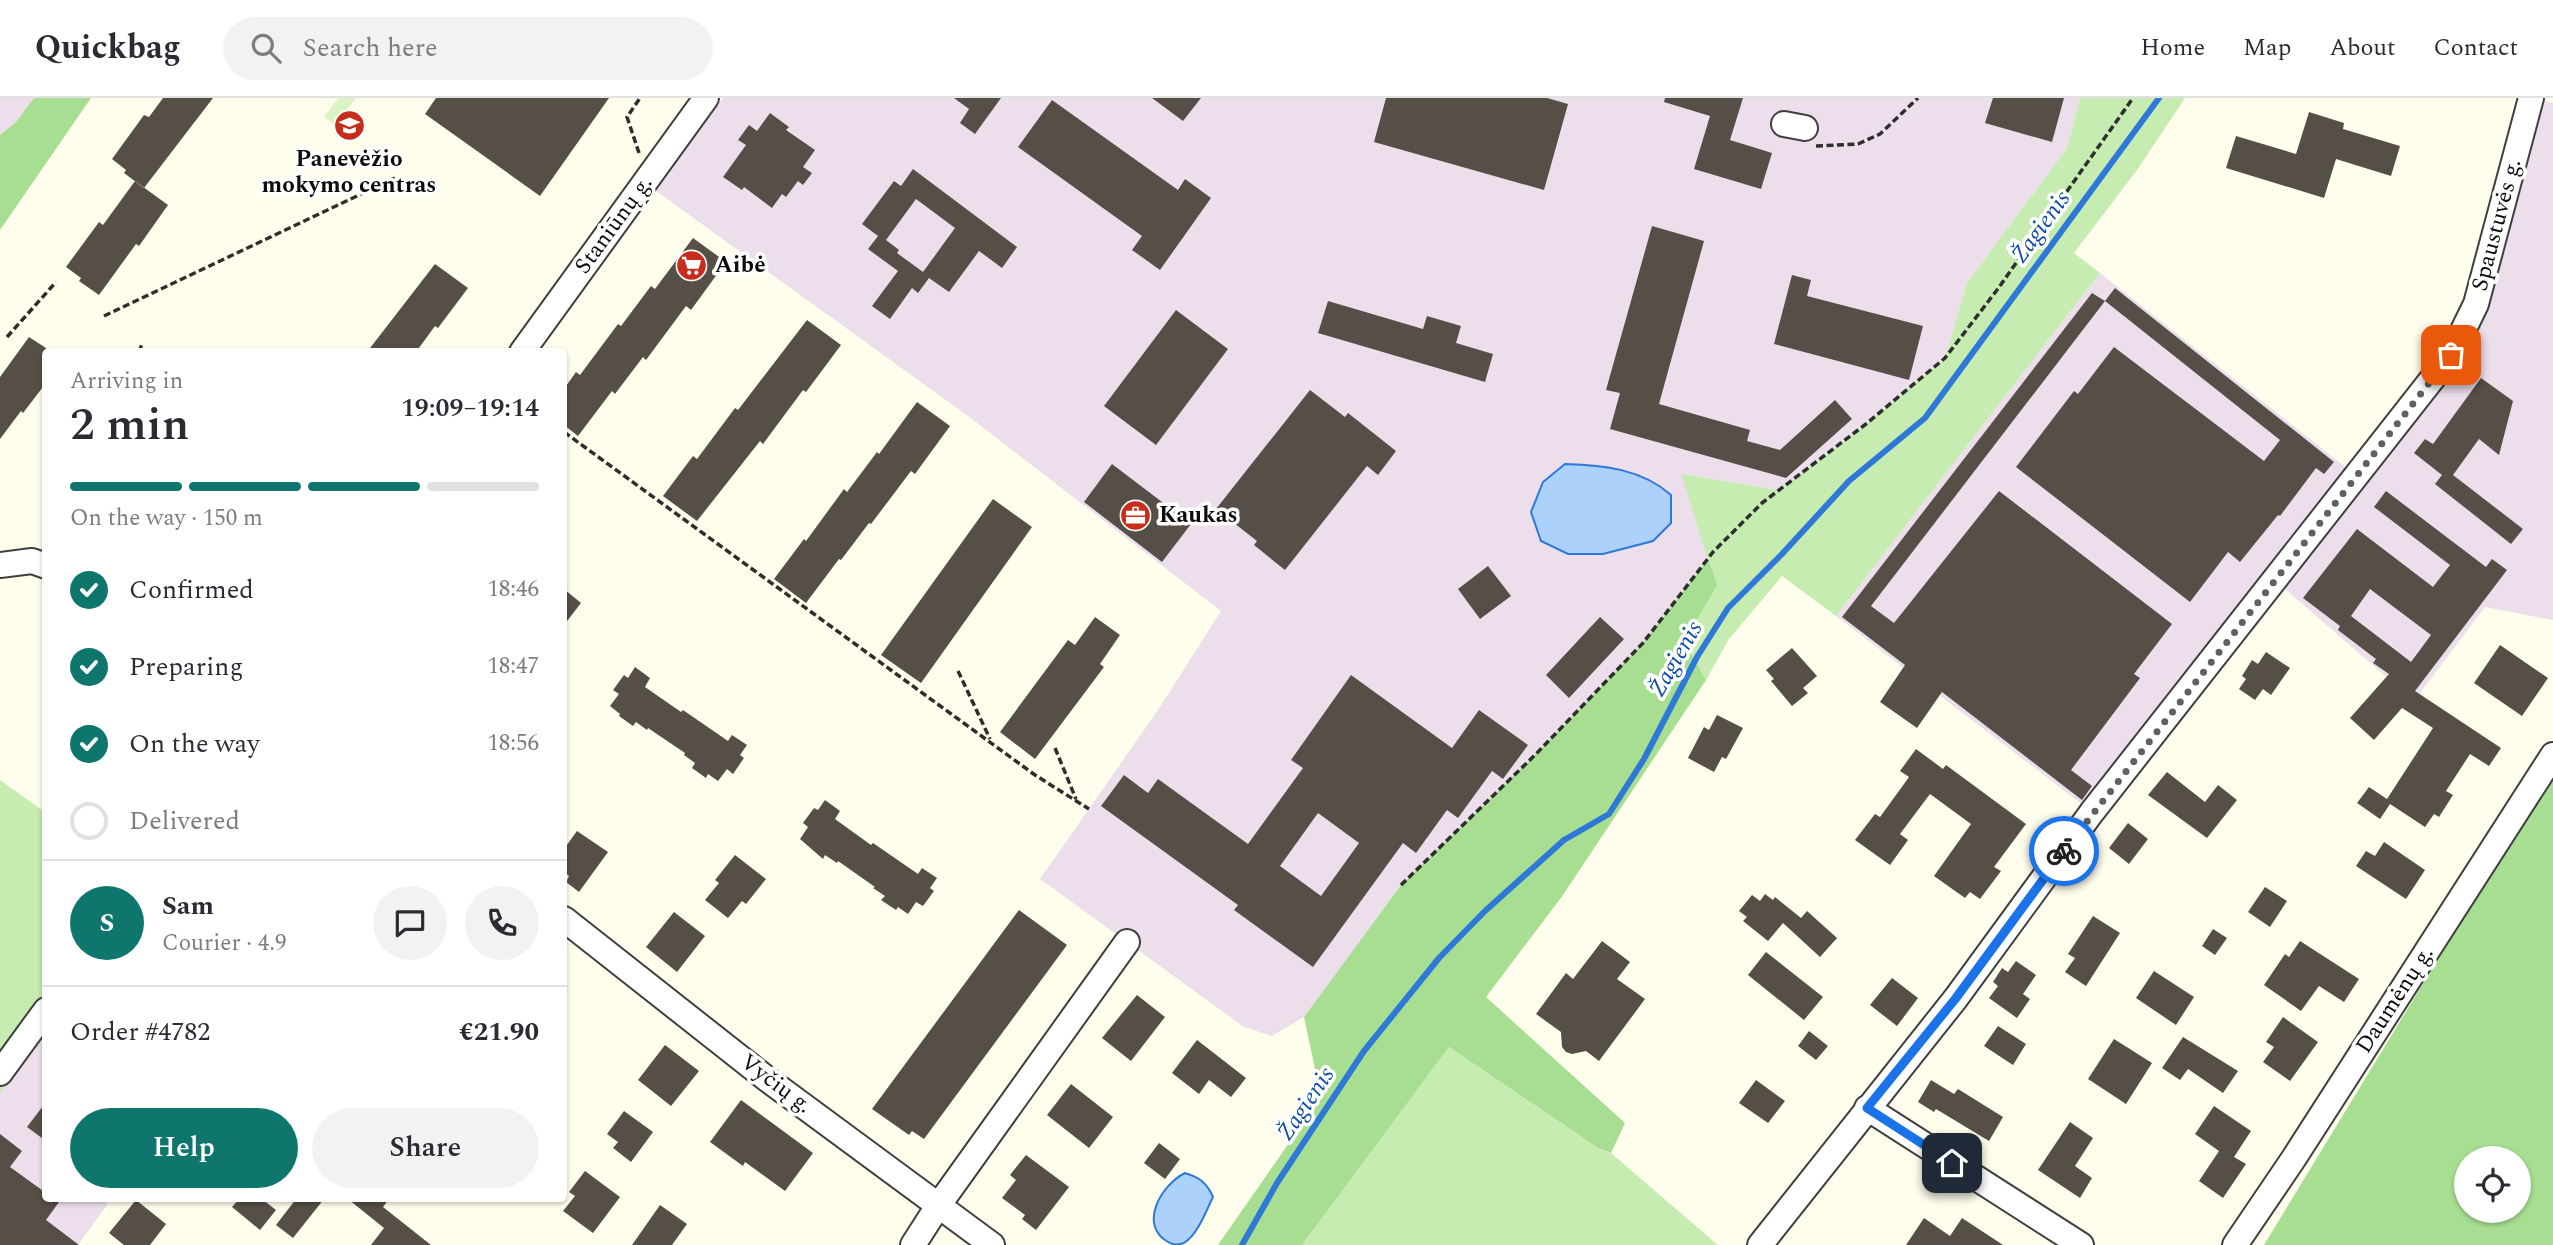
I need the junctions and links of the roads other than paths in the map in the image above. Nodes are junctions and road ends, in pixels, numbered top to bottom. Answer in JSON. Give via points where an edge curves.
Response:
{"nodes":[{"id":1,"x":706,"y":98,"type":"edge"},
{"id":2,"x":2531,"y":98,"type":"edge"},
{"id":3,"x":525,"y":348,"type":"edge"},
{"id":4,"x":42,"y":564,"type":"edge"},
{"id":5,"x":0,"y":565,"type":"edge"},
{"id":6,"x":2553,"y":755,"type":"edge"},
{"id":7,"x":567,"y":921,"type":"edge"},
{"id":8,"x":1127,"y":942,"type":"dead end"},
{"id":9,"x":42,"y":1015,"type":"edge"},
{"id":10,"x":0,"y":1073,"type":"edge"},
{"id":11,"x":1867,"y":1108,"type":"junction"},
{"id":12,"x":938,"y":1206,"type":"junction"},
{"id":13,"x":913,"y":1245,"type":"edge"},
{"id":14,"x":992,"y":1245,"type":"edge"},
{"id":15,"x":1760,"y":1245,"type":"edge"},
{"id":16,"x":2081,"y":1245,"type":"edge"},
{"id":17,"x":2235,"y":1245,"type":"edge"}],
"edges":[{"from":1,"to":3,"type":"street","name":"Staniūnų g."},
{"from":2,"to":11,"type":"street","name":"Spaustuvės g.","via":[[2476,304],[2451,355],[2092,812],[1956,998]]},
{"from":4,"to":5,"type":"street","via":[[33,561]]},
{"from":6,"to":17,"type":"street","name":"Daumėnų g."},
{"from":7,"to":12,"type":"street","name":"Vyčių g."},
{"from":8,"to":12,"type":"street"},
{"from":9,"to":10,"type":"street"},
{"from":11,"to":15,"type":"street","name":"Spaustuvės g."},
{"from":11,"to":16,"type":"street"},
{"from":12,"to":13,"type":"street"},
{"from":12,"to":14,"type":"street","name":"Vyčių g."}]}
